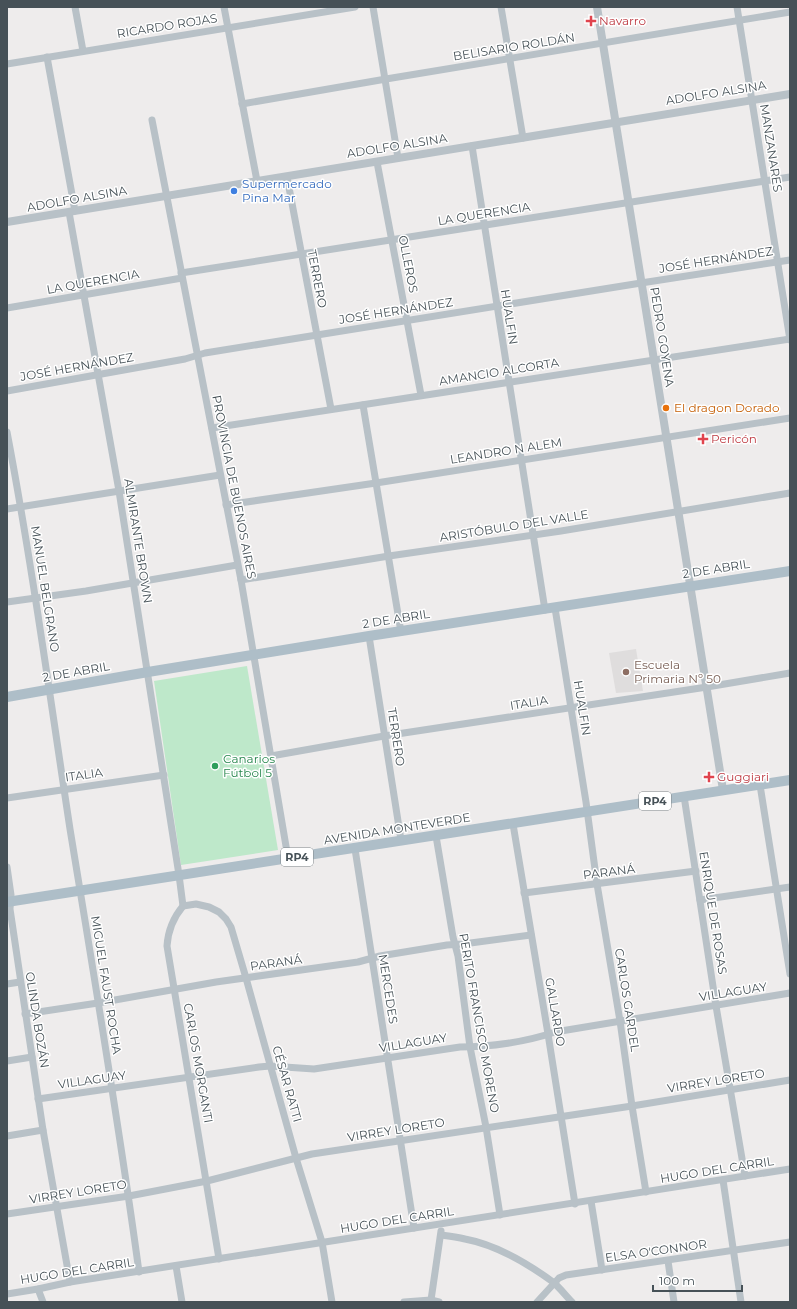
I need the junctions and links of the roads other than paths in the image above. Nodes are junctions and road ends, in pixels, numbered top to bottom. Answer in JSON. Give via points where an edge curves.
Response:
{"nodes":[{"id":1,"x":75,"y":7,"type":"edge"},
{"id":2,"x":224,"y":7,"type":"edge"},
{"id":3,"x":355,"y":7,"type":"edge"},
{"id":4,"x":373,"y":7,"type":"edge"},
{"id":5,"x":502,"y":7,"type":"edge"},
{"id":6,"x":597,"y":7,"type":"edge"},
{"id":7,"x":737,"y":7,"type":"edge"},
{"id":8,"x":790,"y":12,"type":"edge"},
{"id":9,"x":739,"y":20,"type":"junction"},
{"id":10,"x":227,"y":28,"type":"junction"},
{"id":11,"x":603,"y":44,"type":"junction"},
{"id":12,"x":83,"y":51,"type":"junction"},
{"id":13,"x":47,"y":57,"type":"junction"},
{"id":14,"x":509,"y":59,"type":"junction"},
{"id":15,"x":7,"y":64,"type":"edge"},
{"id":16,"x":386,"y":79,"type":"junction"},
{"id":17,"x":790,"y":94,"type":"edge"},
{"id":18,"x":752,"y":100,"type":"junction"},
{"id":19,"x":242,"y":104,"type":"junction"},
{"id":20,"x":152,"y":120,"type":"dead end"},
{"id":21,"x":614,"y":122,"type":"junction"},
{"id":22,"x":523,"y":138,"type":"junction"},
{"id":23,"x":472,"y":146,"type":"junction"},
{"id":24,"x":398,"y":158,"type":"junction"},
{"id":25,"x":377,"y":162,"type":"junction"},
{"id":26,"x":286,"y":177,"type":"junction"},
{"id":27,"x":790,"y":177,"type":"edge"},
{"id":28,"x":256,"y":181,"type":"junction"},
{"id":29,"x":765,"y":181,"type":"junction"},
{"id":30,"x":166,"y":196,"type":"junction"},
{"id":31,"x":629,"y":202,"type":"junction"},
{"id":32,"x":72,"y":212,"type":"junction"},
{"id":33,"x":7,"y":222,"type":"edge"},
{"id":34,"x":484,"y":225,"type":"junction"},
{"id":35,"x":392,"y":239,"type":"junction"},
{"id":36,"x":301,"y":254,"type":"junction"},
{"id":37,"x":790,"y":260,"type":"edge"},
{"id":38,"x":778,"y":262,"type":"junction"},
{"id":39,"x":181,"y":276,"type":"junction"},
{"id":40,"x":641,"y":283,"type":"junction"},
{"id":41,"x":84,"y":295,"type":"junction"},
{"id":42,"x":496,"y":306,"type":"junction"},
{"id":43,"x":7,"y":308,"type":"edge"},
{"id":44,"x":408,"y":320,"type":"junction"},
{"id":45,"x":317,"y":335,"type":"junction"},
{"id":46,"x":790,"y":339,"type":"edge"},
{"id":47,"x":197,"y":355,"type":"junction"},
{"id":48,"x":654,"y":360,"type":"junction"},
{"id":49,"x":98,"y":374,"type":"junction"},
{"id":50,"x":509,"y":382,"type":"junction"},
{"id":51,"x":7,"y":391,"type":"edge"},
{"id":52,"x":421,"y":395,"type":"junction"},
{"id":53,"x":363,"y":405,"type":"junction"},
{"id":54,"x":331,"y":409,"type":"junction"},
{"id":55,"x":790,"y":418,"type":"edge"},
{"id":56,"x":212,"y":428,"type":"junction"},
{"id":57,"x":7,"y":432,"type":"edge"},
{"id":58,"x":666,"y":437,"type":"junction"},
{"id":59,"x":521,"y":460,"type":"junction"},
{"id":60,"x":220,"y":475,"type":"junction"},
{"id":61,"x":376,"y":483,"type":"junction"},
{"id":62,"x":119,"y":491,"type":"junction"},
{"id":63,"x":790,"y":493,"type":"edge"},
{"id":64,"x":226,"y":505,"type":"junction"},
{"id":65,"x":21,"y":506,"type":"junction"},
{"id":66,"x":7,"y":509,"type":"edge"},
{"id":67,"x":678,"y":511,"type":"junction"},
{"id":68,"x":533,"y":534,"type":"junction"},
{"id":69,"x":389,"y":556,"type":"junction"},
{"id":70,"x":237,"y":565,"type":"junction"},
{"id":71,"x":790,"y":571,"type":"edge"},
{"id":72,"x":241,"y":580,"type":"junction"},
{"id":73,"x":133,"y":583,"type":"junction"},
{"id":74,"x":690,"y":586,"type":"junction"},
{"id":75,"x":35,"y":598,"type":"junction"},
{"id":76,"x":7,"y":602,"type":"edge"},
{"id":77,"x":550,"y":609,"type":"junction"},
{"id":78,"x":401,"y":632,"type":"junction"},
{"id":79,"x":369,"y":636,"type":"junction"},
{"id":80,"x":254,"y":655,"type":"junction"},
{"id":81,"x":148,"y":672,"type":"junction"},
{"id":82,"x":790,"y":673,"type":"edge"},
{"id":83,"x":707,"y":687,"type":"junction"},
{"id":84,"x":49,"y":690,"type":"junction"},
{"id":85,"x":7,"y":697,"type":"edge"},
{"id":86,"x":571,"y":708,"type":"junction"},
{"id":87,"x":384,"y":736,"type":"junction"},
{"id":88,"x":271,"y":756,"type":"junction"},
{"id":89,"x":164,"y":774,"type":"junction"},
{"id":90,"x":790,"y":780,"type":"edge"},
{"id":91,"x":760,"y":785,"type":"junction"},
{"id":92,"x":64,"y":789,"type":"junction"},
{"id":93,"x":722,"y":790,"type":"junction"},
{"id":94,"x":684,"y":796,"type":"junction"},
{"id":95,"x":7,"y":798,"type":"edge"},
{"id":96,"x":587,"y":811,"type":"junction"},
{"id":97,"x":513,"y":824,"type":"junction"},
{"id":98,"x":436,"y":836,"type":"junction"},
{"id":99,"x":401,"y":840,"type":"junction"},
{"id":100,"x":355,"y":849,"type":"junction"},
{"id":101,"x":288,"y":858,"type":"junction"},
{"id":102,"x":7,"y":867,"type":"edge"},
{"id":103,"x":696,"y":871,"type":"junction"},
{"id":104,"x":179,"y":875,"type":"junction"},
{"id":105,"x":597,"y":884,"type":"junction"},
{"id":106,"x":790,"y":887,"type":"edge"},
{"id":107,"x":777,"y":889,"type":"junction"},
{"id":108,"x":80,"y":891,"type":"junction"},
{"id":109,"x":524,"y":893,"type":"junction"},
{"id":110,"x":700,"y":900,"type":"junction"},
{"id":111,"x":9,"y":902,"type":"edge"},
{"id":112,"x":183,"y":906,"type":"junction"},
{"id":113,"x":531,"y":935,"type":"junction"},
{"id":114,"x":456,"y":945,"type":"junction"},
{"id":115,"x":372,"y":958,"type":"junction"},
{"id":116,"x":790,"y":974,"type":"edge"},
{"id":117,"x":246,"y":978,"type":"junction"},
{"id":118,"x":20,"y":982,"type":"junction"},
{"id":119,"x":7,"y":984,"type":"edge"},
{"id":120,"x":174,"y":990,"type":"junction"},
{"id":121,"x":790,"y":993,"type":"edge"},
{"id":122,"x":98,"y":1003,"type":"junction"},
{"id":123,"x":716,"y":1006,"type":"junction"},
{"id":124,"x":25,"y":1014,"type":"junction"},
{"id":125,"x":620,"y":1021,"type":"junction"},
{"id":126,"x":548,"y":1034,"type":"junction"},
{"id":127,"x":470,"y":1047,"type":"junction"},
{"id":128,"x":32,"y":1057,"type":"junction"},
{"id":129,"x":388,"y":1058,"type":"junction"},
{"id":130,"x":7,"y":1061,"type":"edge"},
{"id":131,"x":270,"y":1066,"type":"junction"},
{"id":132,"x":190,"y":1077,"type":"junction"},
{"id":133,"x":790,"y":1080,"type":"edge"},
{"id":134,"x":112,"y":1088,"type":"junction"},
{"id":135,"x":729,"y":1089,"type":"junction"},
{"id":136,"x":38,"y":1099,"type":"junction"},
{"id":137,"x":632,"y":1106,"type":"junction"},
{"id":138,"x":560,"y":1117,"type":"junction"},
{"id":139,"x":486,"y":1127,"type":"junction"},
{"id":140,"x":43,"y":1130,"type":"junction"},
{"id":141,"x":7,"y":1136,"type":"edge"},
{"id":142,"x":400,"y":1140,"type":"junction"},
{"id":143,"x":296,"y":1158,"type":"junction"},
{"id":144,"x":790,"y":1169,"type":"edge"},
{"id":145,"x":745,"y":1176,"type":"junction"},
{"id":146,"x":723,"y":1180,"type":"junction"},
{"id":147,"x":207,"y":1181,"type":"junction"},
{"id":148,"x":646,"y":1192,"type":"junction"},
{"id":149,"x":129,"y":1196,"type":"junction"},
{"id":150,"x":591,"y":1201,"type":"junction"},
{"id":151,"x":575,"y":1204,"type":"junction"},
{"id":152,"x":57,"y":1206,"type":"junction"},
{"id":153,"x":7,"y":1214,"type":"edge"},
{"id":154,"x":500,"y":1215,"type":"junction"},
{"id":155,"x":440,"y":1224,"type":"junction"},
{"id":156,"x":414,"y":1228,"type":"junction"},
{"id":157,"x":441,"y":1235,"type":"junction"},
{"id":158,"x":322,"y":1242,"type":"junction"},
{"id":159,"x":790,"y":1242,"type":"edge"},
{"id":160,"x":733,"y":1250,"type":"junction"},
{"id":161,"x":219,"y":1259,"type":"junction"},
{"id":162,"x":668,"y":1261,"type":"junction"},
{"id":163,"x":176,"y":1266,"type":"junction"},
{"id":164,"x":602,"y":1270,"type":"junction"},
{"id":165,"x":140,"y":1272,"type":"junction"},
{"id":166,"x":70,"y":1282,"type":"junction"},
{"id":167,"x":554,"y":1283,"type":"junction"},
{"id":168,"x":38,"y":1289,"type":"junction"},
{"id":169,"x":7,"y":1294,"type":"edge"},
{"id":170,"x":435,"y":1301,"type":"edge"},
{"id":171,"x":43,"y":1302,"type":"edge"},
{"id":172,"x":182,"y":1302,"type":"edge"},
{"id":173,"x":332,"y":1302,"type":"edge"},
{"id":174,"x":404,"y":1302,"type":"edge"},
{"id":175,"x":537,"y":1302,"type":"edge"},
{"id":176,"x":572,"y":1302,"type":"edge"},
{"id":177,"x":674,"y":1302,"type":"edge"},
{"id":178,"x":741,"y":1302,"type":"edge"}],
"edges":[{"from":1,"to":12,"type":"street"},
{"from":2,"to":10,"type":"street"},
{"from":3,"to":10,"type":"street","name":"RICARDO ROJAS"},
{"from":4,"to":16,"type":"street"},
{"from":5,"to":14,"type":"street"},
{"from":6,"to":11,"type":"street","name":"PEDRO GOYENA"},
{"from":7,"to":9,"type":"street","name":"MANZANARES"},
{"from":8,"to":9,"type":"street","name":"BELISARIO ROLDÁN"},
{"from":9,"to":11,"type":"street","name":"BELISARIO ROLDÁN"},
{"from":9,"to":18,"type":"street","name":"MANZANARES"},
{"from":10,"to":12,"type":"street","name":"RICARDO ROJAS"},
{"from":10,"to":19,"type":"street"},
{"from":11,"to":14,"type":"street","name":"BELISARIO ROLDÁN"},
{"from":11,"to":21,"type":"street","name":"PEDRO GOYENA"},
{"from":12,"to":13,"type":"street","name":"RICARDO ROJAS"},
{"from":13,"to":15,"type":"street","name":"RICARDO ROJAS"},
{"from":13,"to":32,"type":"street","name":"ALMIRANTE BROWN"},
{"from":14,"to":16,"type":"street","name":"BELISARIO ROLDÁN"},
{"from":14,"to":22,"type":"street"},
{"from":16,"to":19,"type":"street","name":"BELISARIO ROLDÁN"},
{"from":16,"to":24,"type":"street"},
{"from":17,"to":18,"type":"street","name":"ADOLFO ALSINA"},
{"from":18,"to":21,"type":"street","name":"ADOLFO ALSINA"},
{"from":18,"to":29,"type":"street","name":"MANZANARES"},
{"from":19,"to":28,"type":"street"},
{"from":20,"to":30,"type":"street","name":"PROVINCIA DE BUENOS AIRES"},
{"from":21,"to":22,"type":"street","name":"ADOLFO ALSINA"},
{"from":21,"to":31,"type":"street","name":"PEDRO GOYENA"},
{"from":22,"to":23,"type":"street","name":"ADOLFO ALSINA"},
{"from":23,"to":24,"type":"street","name":"ADOLFO ALSINA"},
{"from":23,"to":34,"type":"street","name":"HUALFIN"},
{"from":24,"to":25,"type":"street","name":"ADOLFO ALSINA"},
{"from":25,"to":26,"type":"street","name":"ADOLFO ALSINA"},
{"from":25,"to":35,"type":"street","name":"OLLEROS"},
{"from":26,"to":28,"type":"street","name":"ADOLFO ALSINA"},
{"from":26,"to":36,"type":"street","name":"TERRERO"},
{"from":27,"to":29,"type":"street","name":"LA QUERENCIA"},
{"from":28,"to":30,"type":"street","name":"ADOLFO ALSINA"},
{"from":29,"to":31,"type":"street","name":"LA QUERENCIA"},
{"from":29,"to":38,"type":"street","name":"MANZANARES"},
{"from":30,"to":32,"type":"street","name":"ADOLFO ALSINA"},
{"from":30,"to":39,"type":"street","name":"PROVINCIA DE BUENOS AIRES"},
{"from":31,"to":34,"type":"street","name":"LA QUERENCIA"},
{"from":31,"to":40,"type":"street","name":"PEDRO GOYENA"},
{"from":32,"to":33,"type":"street","name":"ADOLFO ALSINA"},
{"from":32,"to":41,"type":"street","name":"ALMIRANTE BROWN"},
{"from":34,"to":35,"type":"street","name":"LA QUERENCIA"},
{"from":34,"to":42,"type":"street","name":"HUALFIN"},
{"from":35,"to":36,"type":"street","name":"LA QUERENCIA"},
{"from":35,"to":44,"type":"street","name":"OLLEROS"},
{"from":36,"to":39,"type":"street","name":"LA QUERENCIA"},
{"from":36,"to":45,"type":"street","name":"TERRERO"},
{"from":37,"to":38,"type":"street","name":"JOSÉ HERNÁNDEZ"},
{"from":38,"to":40,"type":"street","name":"JOSÉ HERNÁNDEZ"},
{"from":38,"to":46,"type":"street","name":"MANZANARES"},
{"from":39,"to":41,"type":"street","name":"LA QUERENCIA"},
{"from":39,"to":47,"type":"street","name":"PROVINCIA DE BUENOS AIRES"},
{"from":40,"to":42,"type":"street","name":"JOSÉ HERNÁNDEZ"},
{"from":40,"to":48,"type":"street","name":"PEDRO GOYENA"},
{"from":41,"to":43,"type":"street","name":"LA QUERENCIA"},
{"from":41,"to":49,"type":"street","name":"ALMIRANTE BROWN"},
{"from":42,"to":44,"type":"street","name":"JOSÉ HERNÁNDEZ"},
{"from":42,"to":50,"type":"street","name":"HUALFIN"},
{"from":44,"to":45,"type":"street","name":"JOSÉ HERNÁNDEZ"},
{"from":44,"to":52,"type":"street","name":"OLLEROS"},
{"from":45,"to":47,"type":"street","name":"JOSÉ HERNÁNDEZ"},
{"from":45,"to":54,"type":"street","name":"TERRERO"},
{"from":46,"to":48,"type":"street","name":"AMANCIO ALCORTA"},
{"from":47,"to":49,"type":"street","name":"JOSÉ HERNÁNDEZ"},
{"from":47,"to":56,"type":"street","name":"PROVINCIA DE BUENOS AIRES"},
{"from":48,"to":50,"type":"street","name":"AMANCIO ALCORTA"},
{"from":48,"to":58,"type":"street","name":"PEDRO GOYENA"},
{"from":49,"to":51,"type":"street","name":"JOSÉ HERNÁNDEZ"},
{"from":49,"to":62,"type":"street","name":"ALMIRANTE BROWN"},
{"from":50,"to":52,"type":"street","name":"AMANCIO ALCORTA"},
{"from":50,"to":59,"type":"street","name":"HUALFIN"},
{"from":52,"to":53,"type":"street","name":"AMANCIO ALCORTA"},
{"from":53,"to":54,"type":"street","name":"AMANCIO ALCORTA"},
{"from":53,"to":61,"type":"street"},
{"from":54,"to":56,"type":"street","name":"AMANCIO ALCORTA"},
{"from":55,"to":58,"type":"street","name":"LEANDRO N ALEM"},
{"from":56,"to":60,"type":"street","name":"PROVINCIA DE BUENOS AIRES"},
{"from":57,"to":65,"type":"street","name":"MANUEL BELGRANO"},
{"from":58,"to":59,"type":"street","name":"LEANDRO N ALEM"},
{"from":58,"to":67,"type":"street","name":"PEDRO GOYENA"},
{"from":59,"to":61,"type":"street","name":"LEANDRO N ALEM"},
{"from":59,"to":68,"type":"street","name":"HUALFIN"},
{"from":60,"to":62,"type":"street"},
{"from":60,"to":64,"type":"street","name":"PROVINCIA DE BUENOS AIRES"},
{"from":61,"to":64,"type":"street","name":"LEANDRO N ALEM"},
{"from":61,"to":69,"type":"street"},
{"from":62,"to":65,"type":"street"},
{"from":62,"to":73,"type":"street","name":"ALMIRANTE BROWN"},
{"from":63,"to":67,"type":"street","name":"ARISTÓBULO DEL VALLE"},
{"from":64,"to":70,"type":"street","name":"PROVINCIA DE BUENOS AIRES"},
{"from":65,"to":66,"type":"street"},
{"from":65,"to":75,"type":"street","name":"MANUEL BELGRANO"},
{"from":67,"to":68,"type":"street","name":"ARISTÓBULO DEL VALLE"},
{"from":67,"to":74,"type":"street","name":"PEDRO GOYENA"},
{"from":68,"to":69,"type":"street","name":"ARISTÓBULO DEL VALLE"},
{"from":68,"to":77,"type":"street","name":"HUALFIN"},
{"from":69,"to":72,"type":"street","name":"ARISTÓBULO DEL VALLE"},
{"from":69,"to":78,"type":"street"},
{"from":70,"to":72,"type":"street","name":"PROVINCIA DE BUENOS AIRES"},
{"from":70,"to":73,"type":"street"},
{"from":71,"to":74,"type":"main road","name":"2 DE ABRIL"},
{"from":72,"to":80,"type":"street","name":"PROVINCIA DE BUENOS AIRES"},
{"from":73,"to":75,"type":"street"},
{"from":73,"to":81,"type":"street","name":"ALMIRANTE BROWN"},
{"from":74,"to":77,"type":"main road","name":"2 DE ABRIL"},
{"from":74,"to":83,"type":"street","name":"PEDRO GOYENA"},
{"from":75,"to":76,"type":"street"},
{"from":75,"to":84,"type":"street","name":"MANUEL BELGRANO"},
{"from":77,"to":78,"type":"main road","name":"2 DE ABRIL"},
{"from":77,"to":86,"type":"street","name":"HUALFIN"},
{"from":78,"to":79,"type":"main road","name":"2 DE ABRIL"},
{"from":79,"to":80,"type":"main road","name":"2 DE ABRIL"},
{"from":79,"to":87,"type":"street","name":"TERRERO"},
{"from":80,"to":81,"type":"main road","name":"2 DE ABRIL"},
{"from":80,"to":88,"type":"street","name":"PROVINCIA DE BUENOS AIRES"},
{"from":81,"to":84,"type":"main road","name":"2 DE ABRIL"},
{"from":81,"to":89,"type":"street","name":"ALMIRANTE BROWN"},
{"from":82,"to":83,"type":"street","name":"ITALIA"},
{"from":83,"to":86,"type":"street","name":"ITALIA"},
{"from":83,"to":93,"type":"street","name":"PEDRO GOYENA"},
{"from":84,"to":85,"type":"main road","name":"2 DE ABRIL"},
{"from":84,"to":92,"type":"street","name":"MANUEL BELGRANO"},
{"from":86,"to":87,"type":"street","name":"ITALIA"},
{"from":86,"to":96,"type":"street","name":"HUALFIN"},
{"from":87,"to":88,"type":"street","name":"ITALIA"},
{"from":87,"to":99,"type":"street","name":"TERRERO"},
{"from":88,"to":101,"type":"street","name":"PROVINCIA DE BUENOS AIRES"},
{"from":89,"to":92,"type":"street","name":"ITALIA"},
{"from":89,"to":104,"type":"street","name":"ALMIRANTE BROWN"},
{"from":90,"to":91,"type":"main road","name":"AVENIDA MONTEVERDE","number":"RP4"},
{"from":91,"to":93,"type":"main road","name":"AVENIDA MONTEVERDE","number":"RP4"},
{"from":91,"to":107,"type":"street"},
{"from":92,"to":95,"type":"street","name":"ITALIA"},
{"from":92,"to":108,"type":"street","name":"MANUEL BELGRANO"},
{"from":93,"to":94,"type":"main road","name":"AVENIDA MONTEVERDE","number":"RP4"},
{"from":94,"to":96,"type":"main road","name":"AVENIDA MONTEVERDE","number":"RP4"},
{"from":94,"to":103,"type":"street","name":"ENRIQUE DE ROSAS"},
{"from":96,"to":97,"type":"main road","name":"AVENIDA MONTEVERDE","number":"RP4"},
{"from":96,"to":105,"type":"street","name":"CARLOS GARDEL"},
{"from":97,"to":98,"type":"main road","name":"AVENIDA MONTEVERDE","number":"RP4"},
{"from":97,"to":109,"type":"street","name":"GALLARDO"},
{"from":98,"to":99,"type":"main road","name":"AVENIDA MONTEVERDE","number":"RP4"},
{"from":98,"to":114,"type":"street","name":"PERITO FRANCISCO MORENO"},
{"from":99,"to":100,"type":"main road","name":"AVENIDA MONTEVERDE","number":"RP4"},
{"from":100,"to":101,"type":"main road","name":"AVENIDA MONTEVERDE","number":"RP4"},
{"from":100,"to":115,"type":"street","name":"MERCEDES"},
{"from":101,"to":104,"type":"main road","name":"AVENIDA MONTEVERDE","number":"RP4"},
{"from":102,"to":111,"type":"street","name":"OLINDA BOZÁN","via":[[11,895]]},
{"from":103,"to":105,"type":"street","name":"PARANÁ"},
{"from":103,"to":110,"type":"street","name":"ENRIQUE DE ROSAS"},
{"from":104,"to":108,"type":"main road","name":"AVENIDA MONTEVERDE","number":"RP4"},
{"from":104,"to":112,"type":"street"},
{"from":105,"to":109,"type":"street","name":"PARANÁ"},
{"from":105,"to":125,"type":"street","name":"CARLOS GARDEL"},
{"from":106,"to":107,"type":"street"},
{"from":107,"to":110,"type":"street"},
{"from":107,"to":116,"type":"street"},
{"from":108,"to":111,"type":"main road","name":"AVENIDA MONTEVERDE","number":"RP4"},
{"from":108,"to":122,"type":"street","name":"MIGUEL FAUST ROCHA"},
{"from":109,"to":113,"type":"street","name":"GALLARDO"},
{"from":110,"to":123,"type":"street","name":"ENRIQUE DE ROSAS"},
{"from":111,"to":118,"type":"street","name":"OLINDA BOZÁN"},
{"from":112,"to":117,"type":"street","name":"CÉSAR RATTI","via":[[196,904],[209,907],[226,919],[231,927]]},
{"from":112,"to":120,"type":"street","name":"CARLOS MORGANTI","via":[[171,924],[168,935],[167,946]]},
{"from":113,"to":114,"type":"street","name":"PARANÁ"},
{"from":113,"to":126,"type":"street","name":"GALLARDO"},
{"from":114,"to":115,"type":"street","name":"PARANÁ"},
{"from":114,"to":127,"type":"street","name":"PERITO FRANCISCO MORENO"},
{"from":115,"to":117,"type":"street","name":"PARANÁ"},
{"from":115,"to":129,"type":"street","name":"MERCEDES"},
{"from":117,"to":120,"type":"street","name":"PARANÁ"},
{"from":117,"to":131,"type":"street","name":"CÉSAR RATTI"},
{"from":118,"to":119,"type":"street"},
{"from":118,"to":124,"type":"street","name":"OLINDA BOZÁN"},
{"from":120,"to":122,"type":"street","name":"PARANÁ"},
{"from":120,"to":132,"type":"street","name":"CARLOS MORGANTI"},
{"from":121,"to":123,"type":"street","name":"VILLAGUAY"},
{"from":122,"to":124,"type":"street","name":"PARANÁ"},
{"from":122,"to":134,"type":"street","name":"MIGUEL FAUST ROCHA"},
{"from":123,"to":125,"type":"street","name":"VILLAGUAY"},
{"from":123,"to":135,"type":"street","name":"ENRIQUE DE ROSAS"},
{"from":124,"to":128,"type":"street","name":"OLINDA BOZÁN"},
{"from":125,"to":126,"type":"street","name":"VILLAGUAY"},
{"from":125,"to":137,"type":"street","name":"CARLOS GARDEL"},
{"from":126,"to":127,"type":"street","name":"VILLAGUAY"},
{"from":126,"to":138,"type":"street","name":"GALLARDO"},
{"from":127,"to":129,"type":"street","name":"VILLAGUAY"},
{"from":127,"to":139,"type":"street","name":"PERITO FRANCISCO MORENO"},
{"from":128,"to":130,"type":"street"},
{"from":128,"to":136,"type":"street","name":"OLINDA BOZÁN"},
{"from":129,"to":131,"type":"street","name":"VILLAGUAY","via":[[314,1069]]},
{"from":129,"to":142,"type":"street","name":"MERCEDES"},
{"from":131,"to":132,"type":"street","name":"VILLAGUAY"},
{"from":131,"to":143,"type":"street","name":"CÉSAR RATTI"},
{"from":132,"to":134,"type":"street","name":"VILLAGUAY"},
{"from":132,"to":147,"type":"street","name":"CARLOS MORGANTI"},
{"from":133,"to":135,"type":"street","name":"VIRREY LORETO"},
{"from":134,"to":136,"type":"street","name":"VILLAGUAY"},
{"from":134,"to":149,"type":"street","name":"MIGUEL FAUST ROCHA"},
{"from":135,"to":137,"type":"street","name":"VIRREY LORETO"},
{"from":135,"to":145,"type":"street","name":"ENRIQUE DE ROSAS"},
{"from":136,"to":140,"type":"street","name":"OLINDA BOZÁN"},
{"from":137,"to":138,"type":"street","name":"VIRREY LORETO"},
{"from":137,"to":148,"type":"street","name":"CARLOS GARDEL"},
{"from":138,"to":139,"type":"street","name":"VIRREY LORETO"},
{"from":138,"to":151,"type":"street","name":"GALLARDO"},
{"from":139,"to":142,"type":"street","name":"VIRREY LORETO"},
{"from":139,"to":154,"type":"street","name":"PERITO FRANCISCO MORENO"},
{"from":140,"to":141,"type":"street"},
{"from":140,"to":152,"type":"street","name":"OLINDA BOZÁN"},
{"from":142,"to":143,"type":"street","name":"VIRREY LORETO"},
{"from":142,"to":156,"type":"street","name":"MERCEDES"},
{"from":143,"to":147,"type":"street","name":"VIRREY LORETO"},
{"from":143,"to":158,"type":"street","name":"CÉSAR RATTI"},
{"from":144,"to":145,"type":"street","name":"HUGO DEL CARRIL"},
{"from":145,"to":146,"type":"street","name":"HUGO DEL CARRIL"},
{"from":146,"to":148,"type":"street","name":"HUGO DEL CARRIL"},
{"from":146,"to":160,"type":"street"},
{"from":147,"to":149,"type":"street","name":"VIRREY LORETO"},
{"from":147,"to":161,"type":"street","name":"CARLOS MORGANTI"},
{"from":148,"to":150,"type":"street","name":"HUGO DEL CARRIL"},
{"from":149,"to":152,"type":"street","name":"VIRREY LORETO"},
{"from":149,"to":165,"type":"street","name":"MIGUEL FAUST ROCHA"},
{"from":150,"to":151,"type":"street","name":"HUGO DEL CARRIL"},
{"from":150,"to":164,"type":"street"},
{"from":151,"to":154,"type":"street","name":"HUGO DEL CARRIL"},
{"from":152,"to":153,"type":"street","name":"VIRREY LORETO"},
{"from":152,"to":166,"type":"street","name":"OLINDA BOZÁN"},
{"from":154,"to":155,"type":"street","name":"HUGO DEL CARRIL"},
{"from":155,"to":156,"type":"street","name":"HUGO DEL CARRIL"},
{"from":155,"to":157,"type":"street"},
{"from":156,"to":158,"type":"street","name":"HUGO DEL CARRIL"},
{"from":157,"to":167,"type":"street","via":[[484,1244],[531,1267]]},
{"from":157,"to":170,"type":"street"},
{"from":158,"to":161,"type":"street","name":"HUGO DEL CARRIL"},
{"from":158,"to":173,"type":"street","name":"CÉSAR RATTI"},
{"from":159,"to":160,"type":"street","name":"ELSA O'CONNOR"},
{"from":160,"to":162,"type":"street","name":"ELSA O'CONNOR"},
{"from":160,"to":178,"type":"street"},
{"from":161,"to":163,"type":"street","name":"HUGO DEL CARRIL"},
{"from":162,"to":164,"type":"street","name":"ELSA O'CONNOR"},
{"from":162,"to":177,"type":"street"},
{"from":163,"to":165,"type":"street","name":"HUGO DEL CARRIL"},
{"from":163,"to":172,"type":"street"},
{"from":164,"to":167,"type":"street","name":"ELSA O'CONNOR","via":[[561,1276]]},
{"from":165,"to":166,"type":"street","name":"HUGO DEL CARRIL"},
{"from":166,"to":168,"type":"street","name":"HUGO DEL CARRIL"},
{"from":167,"to":175,"type":"street","name":"ELSA O'CONNOR"},
{"from":167,"to":176,"type":"street"},
{"from":168,"to":169,"type":"street","name":"HUGO DEL CARRIL"},
{"from":168,"to":171,"type":"street"},
{"from":170,"to":174,"type":"street"}]}
